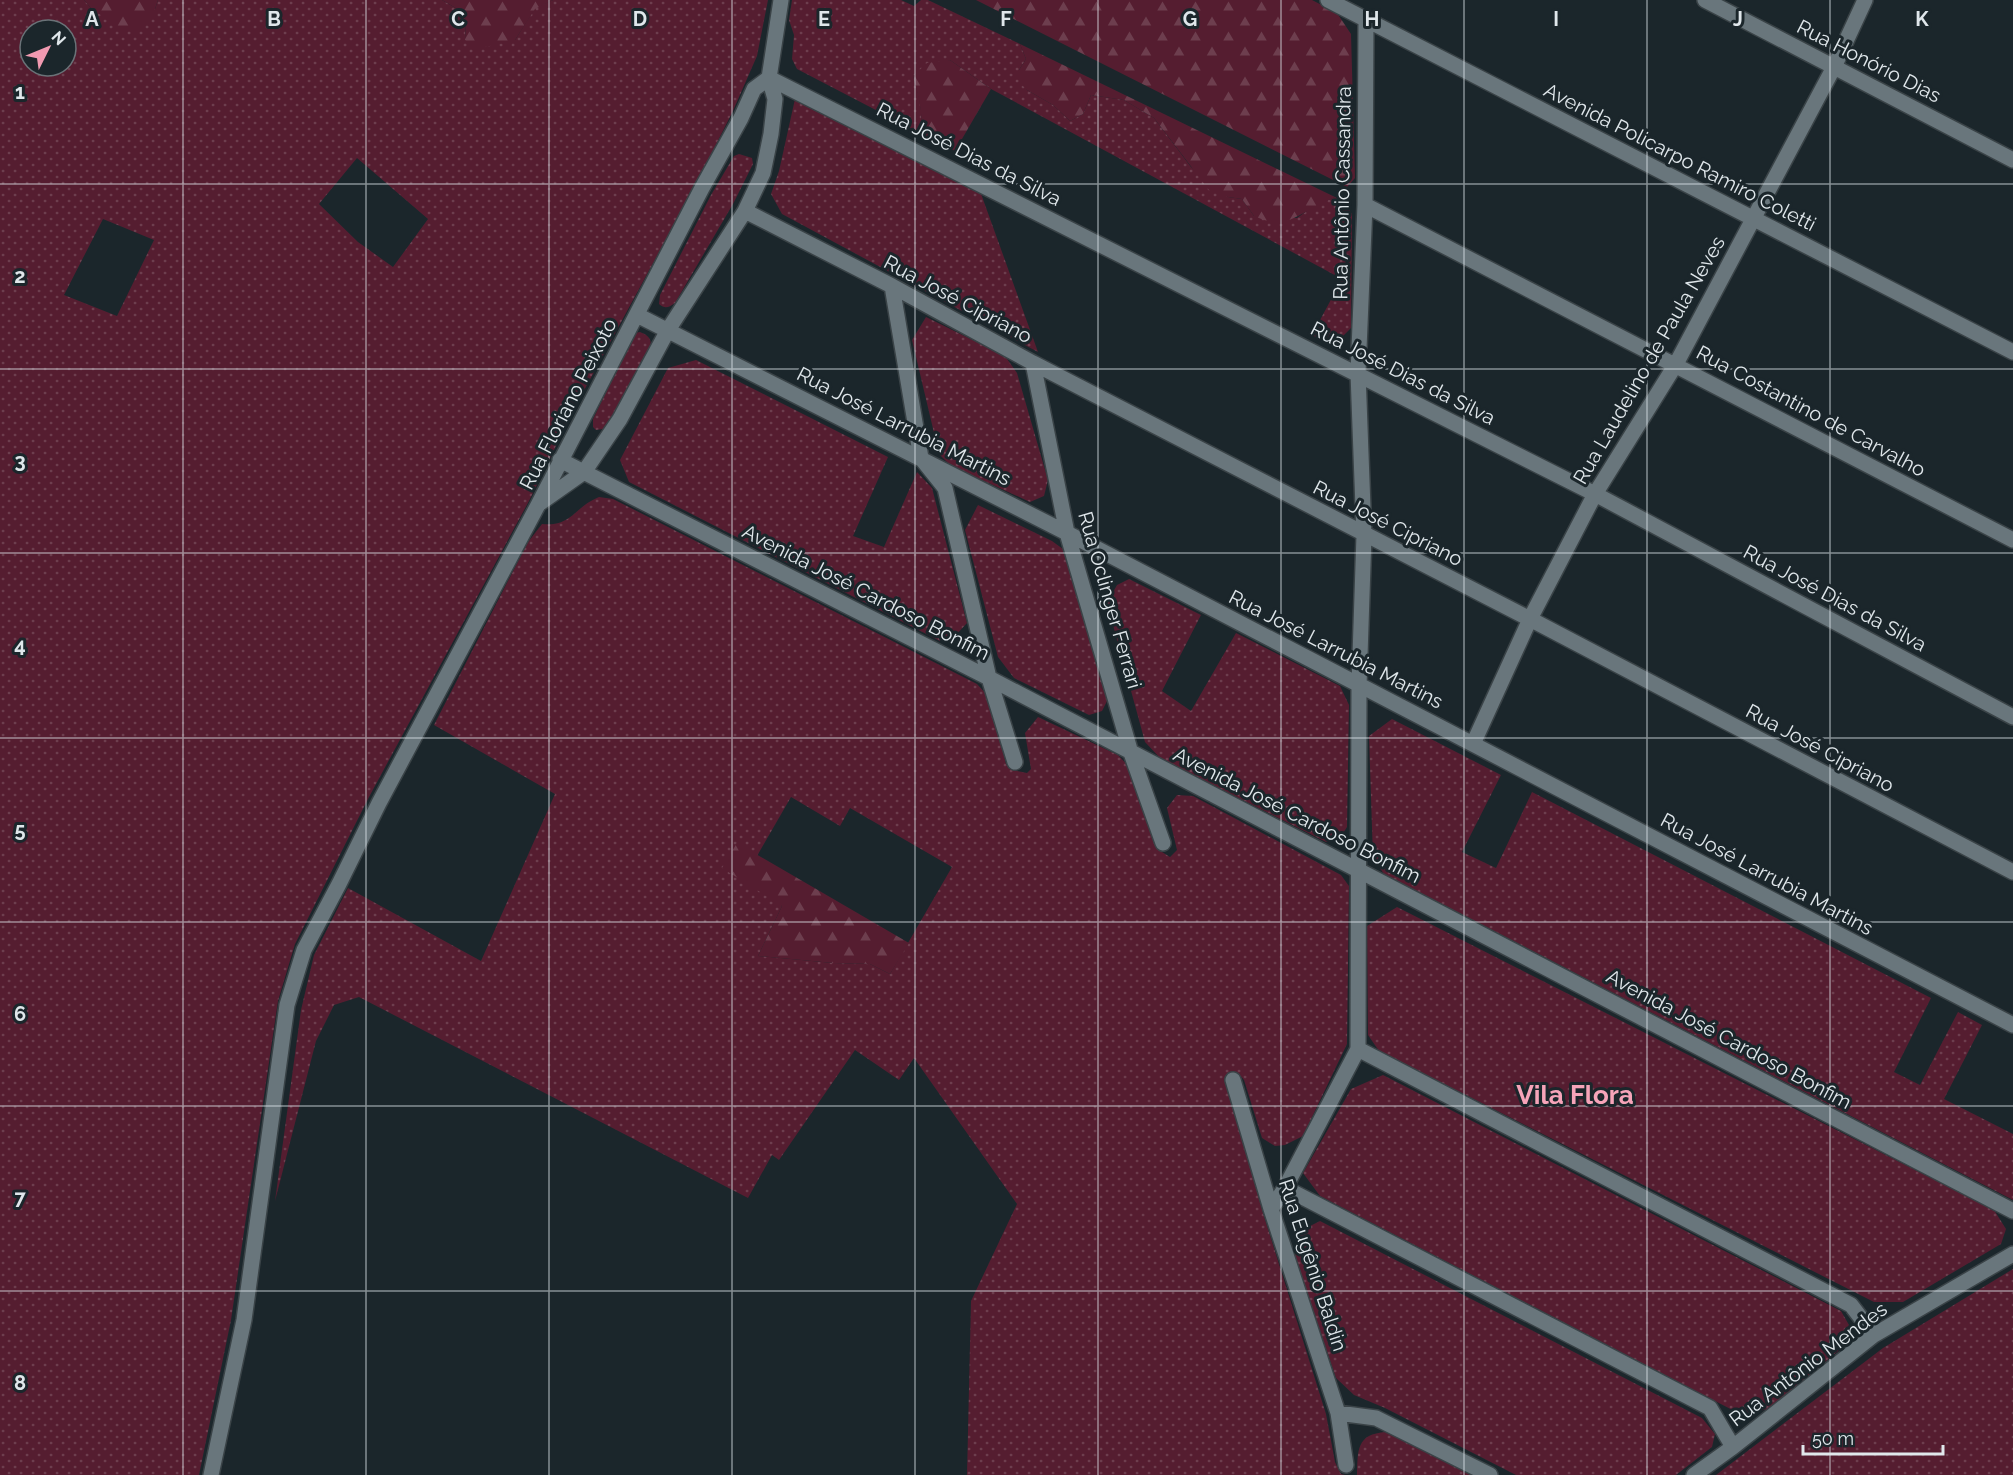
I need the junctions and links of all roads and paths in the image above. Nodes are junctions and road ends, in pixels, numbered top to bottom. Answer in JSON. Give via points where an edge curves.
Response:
{"nodes":[{"id":1,"x":781,"y":0,"type":"edge"},
{"id":2,"x":1328,"y":0,"type":"edge"},
{"id":3,"x":1705,"y":0,"type":"edge"},
{"id":4,"x":1865,"y":0,"type":"edge"},
{"id":5,"x":1366,"y":20,"type":"junction"},
{"id":6,"x":1834,"y":67,"type":"junction"},
{"id":7,"x":769,"y":78,"type":"junction"},
{"id":8,"x":2013,"y":160,"type":"edge"},
{"id":9,"x":1365,"y":205,"type":"junction"},
{"id":10,"x":745,"y":211,"type":"junction"},
{"id":11,"x":1755,"y":218,"type":"junction"},
{"id":12,"x":892,"y":286,"type":"junction"},
{"id":13,"x":637,"y":315,"type":"junction"},
{"id":14,"x":668,"y":330,"type":"junction"},
{"id":15,"x":2013,"y":352,"type":"edge"},
{"id":16,"x":1033,"y":363,"type":"junction"},
{"id":17,"x":1676,"y":364,"type":"junction"},
{"id":18,"x":1358,"y":373,"type":"junction"},
{"id":19,"x":921,"y":458,"type":"junction"},
{"id":20,"x":560,"y":460,"type":"junction"},
{"id":21,"x":584,"y":472,"type":"junction"},
{"id":22,"x":1595,"y":494,"type":"junction"},
{"id":23,"x":538,"y":505,"type":"junction"},
{"id":24,"x":1067,"y":533,"type":"junction"},
{"id":25,"x":1365,"y":535,"type":"junction"},
{"id":26,"x":2013,"y":540,"type":"edge"},
{"id":27,"x":1530,"y":619,"type":"junction"},
{"id":28,"x":989,"y":678,"type":"junction"},
{"id":29,"x":1359,"y":686,"type":"junction"},
{"id":30,"x":2013,"y":717,"type":"edge"},
{"id":31,"x":1473,"y":744,"type":"junction"},
{"id":32,"x":1131,"y":753,"type":"junction"},
{"id":33,"x":1015,"y":762,"type":"dead end"},
{"id":34,"x":1163,"y":843,"type":"dead end"},
{"id":35,"x":1359,"y":870,"type":"junction"},
{"id":36,"x":2013,"y":872,"type":"edge"},
{"id":37,"x":2013,"y":1025,"type":"edge"},
{"id":38,"x":1358,"y":1049,"type":"junction"},
{"id":39,"x":1233,"y":1080,"type":"dead end"},
{"id":40,"x":1285,"y":1188,"type":"junction"},
{"id":41,"x":1271,"y":1209,"type":"junction"},
{"id":42,"x":2013,"y":1211,"type":"edge"},
{"id":43,"x":2013,"y":1254,"type":"edge"},
{"id":44,"x":1874,"y":1335,"type":"junction"},
{"id":45,"x":1338,"y":1413,"type":"junction"},
{"id":46,"x":1732,"y":1448,"type":"junction"},
{"id":47,"x":1346,"y":1465,"type":"dead end"},
{"id":48,"x":211,"y":1475,"type":"edge"},
{"id":49,"x":1490,"y":1475,"type":"edge"},
{"id":50,"x":1694,"y":1475,"type":"edge"}],
"edges":[{"from":1,"to":7,"type":"street","name":"Rua Floriano Peixoto"},
{"from":2,"to":5,"type":"street","name":"Avenida Policarpo Ramiro Coletti"},
{"from":3,"to":6,"type":"street","name":"Rua Honório Dias"},
{"from":4,"to":6,"type":"street","name":"Rua Laudelino de Paula Neves"},
{"from":5,"to":9,"type":"street","name":"Rua Antônio Cassandra"},
{"from":5,"to":11,"type":"street","name":"Avenida Policarpo Ramiro Coletti"},
{"from":6,"to":8,"type":"street","name":"Rua Honório Dias"},
{"from":6,"to":11,"type":"street","name":"Rua Laudelino de Paula Neves"},
{"from":7,"to":10,"type":"street","name":"Rua Floriano Peixoto","via":[[775,99],[771,134],[763,173]]},
{"from":7,"to":13,"type":"street","name":"Rua Floriano Peixoto","via":[[754,89]]},
{"from":7,"to":18,"type":"street","name":"Rua José Dias da Silva"},
{"from":9,"to":17,"type":"street","name":"Rua Costantino de Carvalho"},
{"from":9,"to":18,"type":"street","name":"Rua Antônio Cassandra"},
{"from":10,"to":12,"type":"street","name":"Rua José Cipriano"},
{"from":10,"to":14,"type":"street","name":"Rua Floriano Peixoto"},
{"from":11,"to":15,"type":"street","name":"Avenida Policarpo Ramiro Coletti"},
{"from":11,"to":17,"type":"street","name":"Rua Laudelino de Paula Neves"},
{"from":12,"to":16,"type":"street","name":"Rua José Cipriano"},
{"from":12,"to":19,"type":"street"},
{"from":13,"to":14,"type":"street","name":"Rua José Larrubia Martins"},
{"from":13,"to":20,"type":"street","name":"Rua Floriano Peixoto"},
{"from":14,"to":19,"type":"street","name":"Rua José Larrubia Martins"},
{"from":14,"to":21,"type":"street","name":"Rua Floriano Peixoto","via":[[620,419]]},
{"from":16,"to":24,"type":"street","name":"Rua Oclinger Ferrari"},
{"from":16,"to":25,"type":"street","name":"Rua José Cipriano"},
{"from":17,"to":22,"type":"street","name":"Rua Laudelino de Paula Neves"},
{"from":17,"to":26,"type":"street","name":"Rua Costantino de Carvalho"},
{"from":18,"to":22,"type":"street","name":"Rua José Dias da Silva"},
{"from":18,"to":25,"type":"street","name":"Rua Antônio Cassandra"},
{"from":19,"to":24,"type":"street","name":"Rua José Larrubia Martins"},
{"from":19,"to":28,"type":"street","via":[[945,488]]},
{"from":20,"to":21,"type":"street","name":"Avenida José Cardoso Bonfim"},
{"from":20,"to":23,"type":"street","name":"Rua Floriano Peixoto"},
{"from":21,"to":23,"type":"street","name":"Rua Floriano Peixoto"},
{"from":21,"to":28,"type":"street","name":"Avenida José Cardoso Bonfim"},
{"from":22,"to":27,"type":"street","name":"Rua Laudelino de Paula Neves"},
{"from":22,"to":30,"type":"street","name":"Rua José Dias da Silva"},
{"from":23,"to":48,"type":"street","via":[[304,950],[287,1005],[244,1320]]},
{"from":24,"to":29,"type":"street","name":"Rua José Larrubia Martins"},
{"from":24,"to":32,"type":"street","name":"Rua Oclinger Ferrari"},
{"from":25,"to":27,"type":"street","name":"Rua José Cipriano"},
{"from":25,"to":29,"type":"street","name":"Rua Antônio Cassandra"},
{"from":27,"to":31,"type":"street","name":"Rua Laudelino de Paula Neves"},
{"from":27,"to":36,"type":"street","name":"Rua José Cipriano"},
{"from":28,"to":32,"type":"street","name":"Avenida José Cardoso Bonfim"},
{"from":28,"to":33,"type":"street"},
{"from":29,"to":31,"type":"street","name":"Rua José Larrubia Martins"},
{"from":29,"to":35,"type":"street","name":"Rua Antônio Cassandra"},
{"from":31,"to":37,"type":"street","name":"Rua José Larrubia Martins"},
{"from":32,"to":34,"type":"street","name":"Rua Oclinger Ferrari"},
{"from":32,"to":35,"type":"street","name":"Avenida José Cardoso Bonfim"},
{"from":35,"to":38,"type":"street","name":"Rua Antônio Cassandra"},
{"from":35,"to":42,"type":"street","name":"Avenida José Cardoso Bonfim"},
{"from":38,"to":40,"type":"street"},
{"from":38,"to":44,"type":"street","via":[[1851,1305]]},
{"from":39,"to":41,"type":"street","name":"Rua Eugênio Baldin"},
{"from":40,"to":41,"type":"street"},
{"from":40,"to":46,"type":"street","via":[[1710,1408]]},
{"from":41,"to":45,"type":"street","name":"Rua Eugênio Baldin"},
{"from":43,"to":44,"type":"street","name":"Rua Antônio Mendes"},
{"from":44,"to":46,"type":"street","name":"Rua Antônio Mendes"},
{"from":45,"to":47,"type":"street","name":"Rua Eugênio Baldin"},
{"from":45,"to":49,"type":"street","via":[[1376,1418]]},
{"from":46,"to":50,"type":"street","name":"Rua Antônio Mendes"}]}
